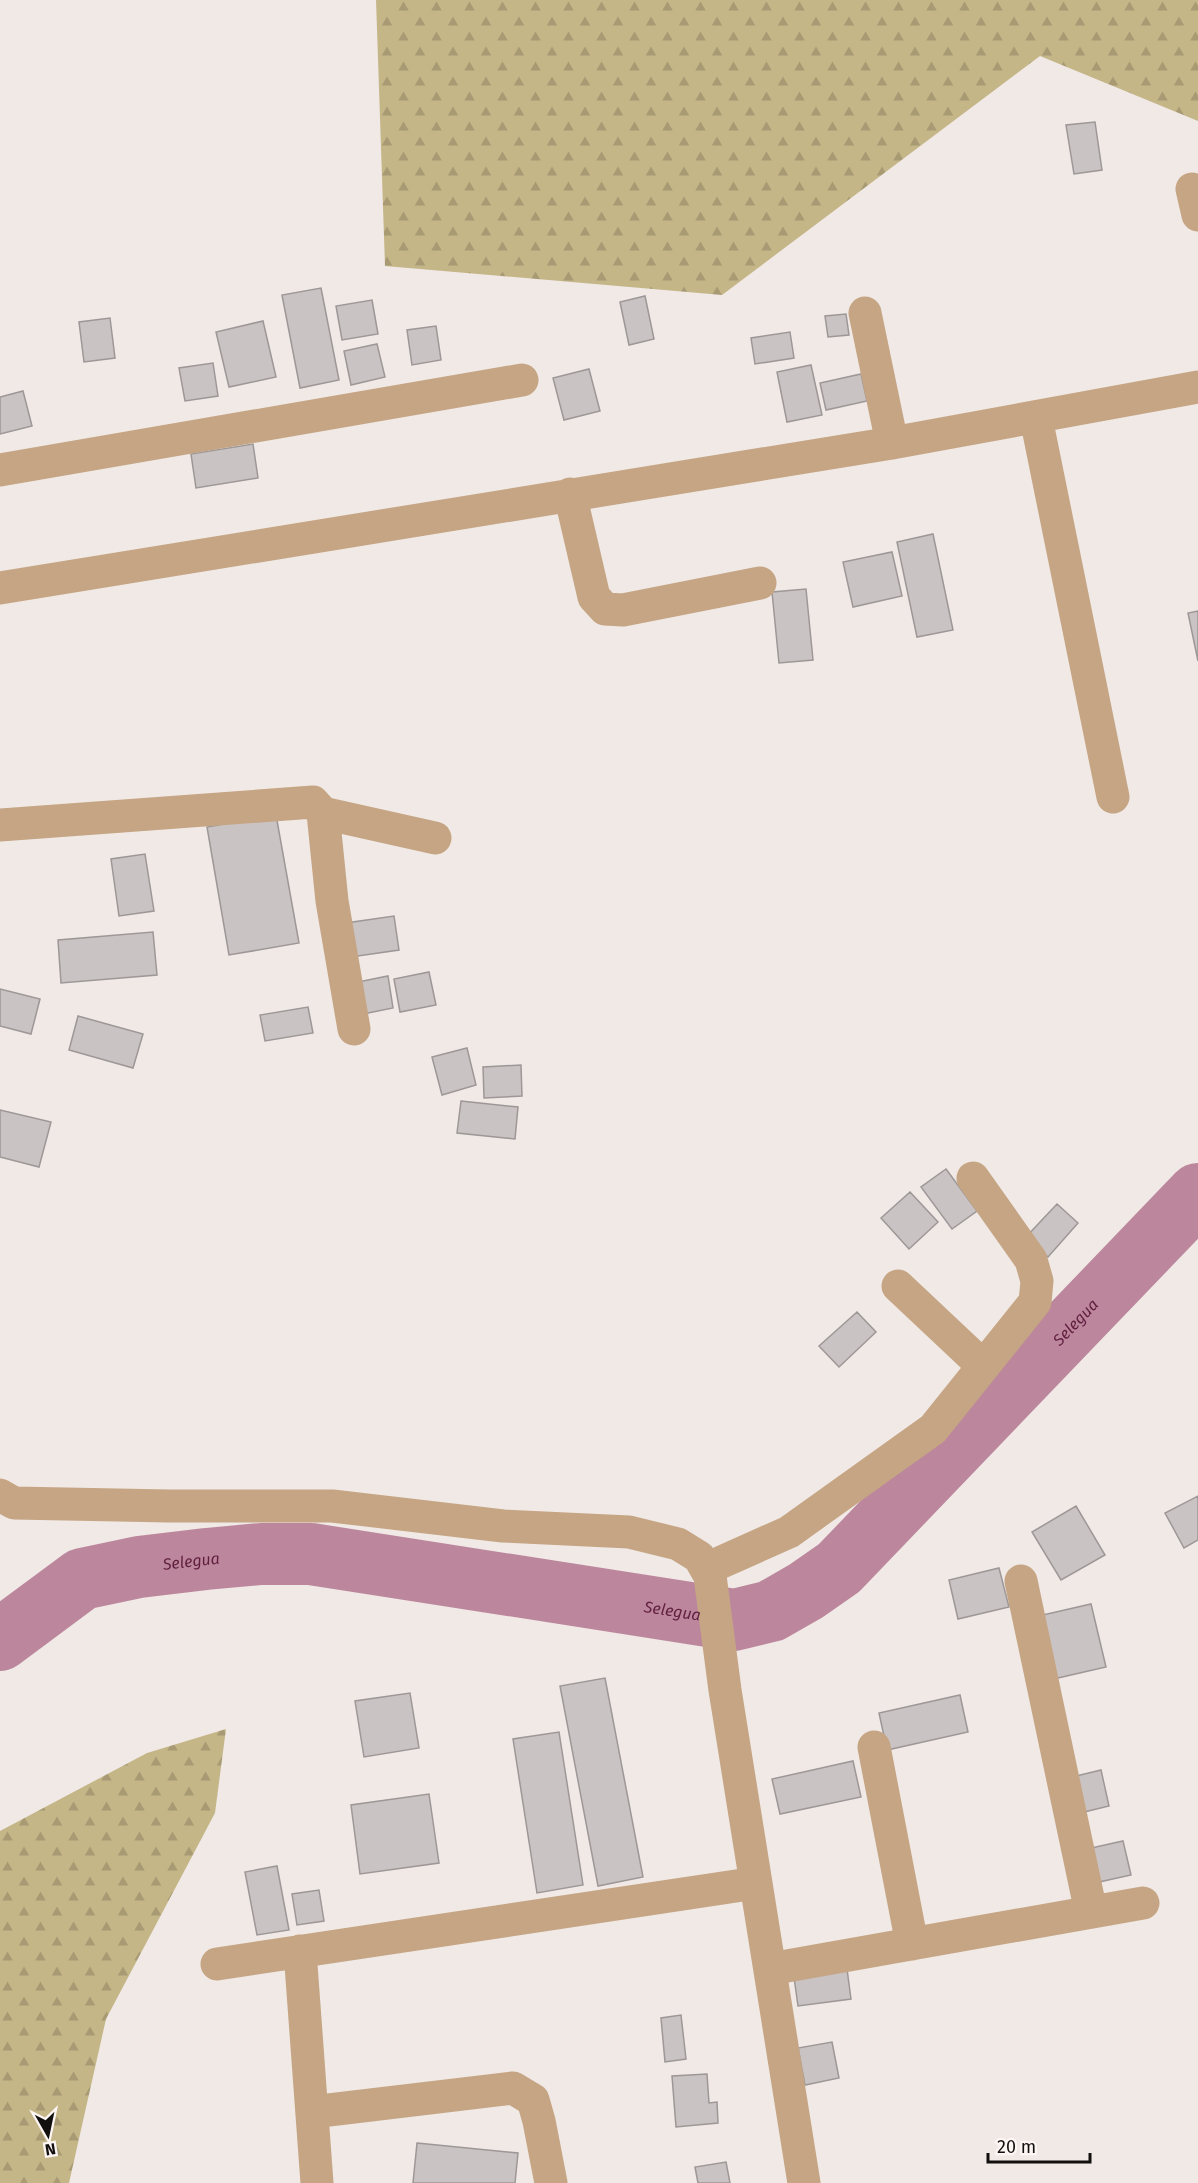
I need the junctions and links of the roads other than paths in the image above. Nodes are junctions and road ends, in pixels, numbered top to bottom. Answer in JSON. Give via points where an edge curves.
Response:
{"nodes":[{"id":1,"x":865,"y":313,"type":"dead end"},
{"id":2,"x":522,"y":380,"type":"dead end"},
{"id":3,"x":1198,"y":387,"type":"edge"},
{"id":4,"x":1036,"y":418,"type":"junction"},
{"id":5,"x":892,"y":443,"type":"junction"},
{"id":6,"x":0,"y":470,"type":"edge"},
{"id":7,"x":570,"y":494,"type":"junction"},
{"id":8,"x":760,"y":583,"type":"dead end"},
{"id":9,"x":0,"y":588,"type":"edge"},
{"id":10,"x":1113,"y":797,"type":"dead end"},
{"id":11,"x":323,"y":813,"type":"junction"},
{"id":12,"x":0,"y":825,"type":"edge"},
{"id":13,"x":435,"y":837,"type":"dead end"},
{"id":14,"x":354,"y":1029,"type":"dead end"},
{"id":15,"x":974,"y":1178,"type":"dead end"},
{"id":16,"x":898,"y":1286,"type":"dead end"},
{"id":17,"x":983,"y":1366,"type":"junction"},
{"id":18,"x":0,"y":1495,"type":"edge"},
{"id":19,"x":709,"y":1581,"type":"junction"},
{"id":20,"x":1021,"y":1581,"type":"dead end"},
{"id":21,"x":874,"y":1747,"type":"dead end"},
{"id":22,"x":756,"y":1882,"type":"junction"},
{"id":23,"x":1143,"y":1903,"type":"dead end"},
{"id":24,"x":1091,"y":1912,"type":"junction"},
{"id":25,"x":912,"y":1944,"type":"junction"},
{"id":26,"x":300,"y":1951,"type":"junction"},
{"id":27,"x":217,"y":1964,"type":"dead end"},
{"id":28,"x":770,"y":1969,"type":"junction"},
{"id":29,"x":312,"y":2112,"type":"junction"},
{"id":30,"x":317,"y":2183,"type":"edge"},
{"id":31,"x":551,"y":2183,"type":"edge"},
{"id":32,"x":804,"y":2183,"type":"edge"}],
"edges":[{"from":1,"to":5,"type":"street"},
{"from":2,"to":6,"type":"street"},
{"from":3,"to":4,"type":"street"},
{"from":4,"to":5,"type":"street"},
{"from":4,"to":10,"type":"street"},
{"from":5,"to":7,"type":"street"},
{"from":7,"to":8,"type":"street","via":[[594,597],[605,609],[623,610]]},
{"from":7,"to":9,"type":"street"},
{"from":11,"to":12,"type":"street","via":[[313,802]]},
{"from":11,"to":13,"type":"street"},
{"from":11,"to":14,"type":"street","via":[[332,901]]},
{"from":15,"to":17,"type":"street","via":[[1031,1260],[1037,1281],[1035,1302]]},
{"from":16,"to":17,"type":"street"},
{"from":17,"to":19,"type":"street","via":[[933,1429],[789,1532]]},
{"from":18,"to":19,"type":"street","via":[[14,1503],[332,1506],[503,1527],[630,1532],[678,1544],[699,1557]]},
{"from":19,"to":22,"type":"street"},
{"from":20,"to":24,"type":"street"},
{"from":21,"to":25,"type":"street"},
{"from":22,"to":26,"type":"street"},
{"from":22,"to":28,"type":"street"},
{"from":23,"to":24,"type":"street"},
{"from":24,"to":25,"type":"street"},
{"from":25,"to":28,"type":"street"},
{"from":26,"to":27,"type":"street"},
{"from":26,"to":29,"type":"street"},
{"from":28,"to":32,"type":"street"},
{"from":29,"to":30,"type":"street"},
{"from":29,"to":31,"type":"street","via":[[513,2088],[533,2100]]}]}
